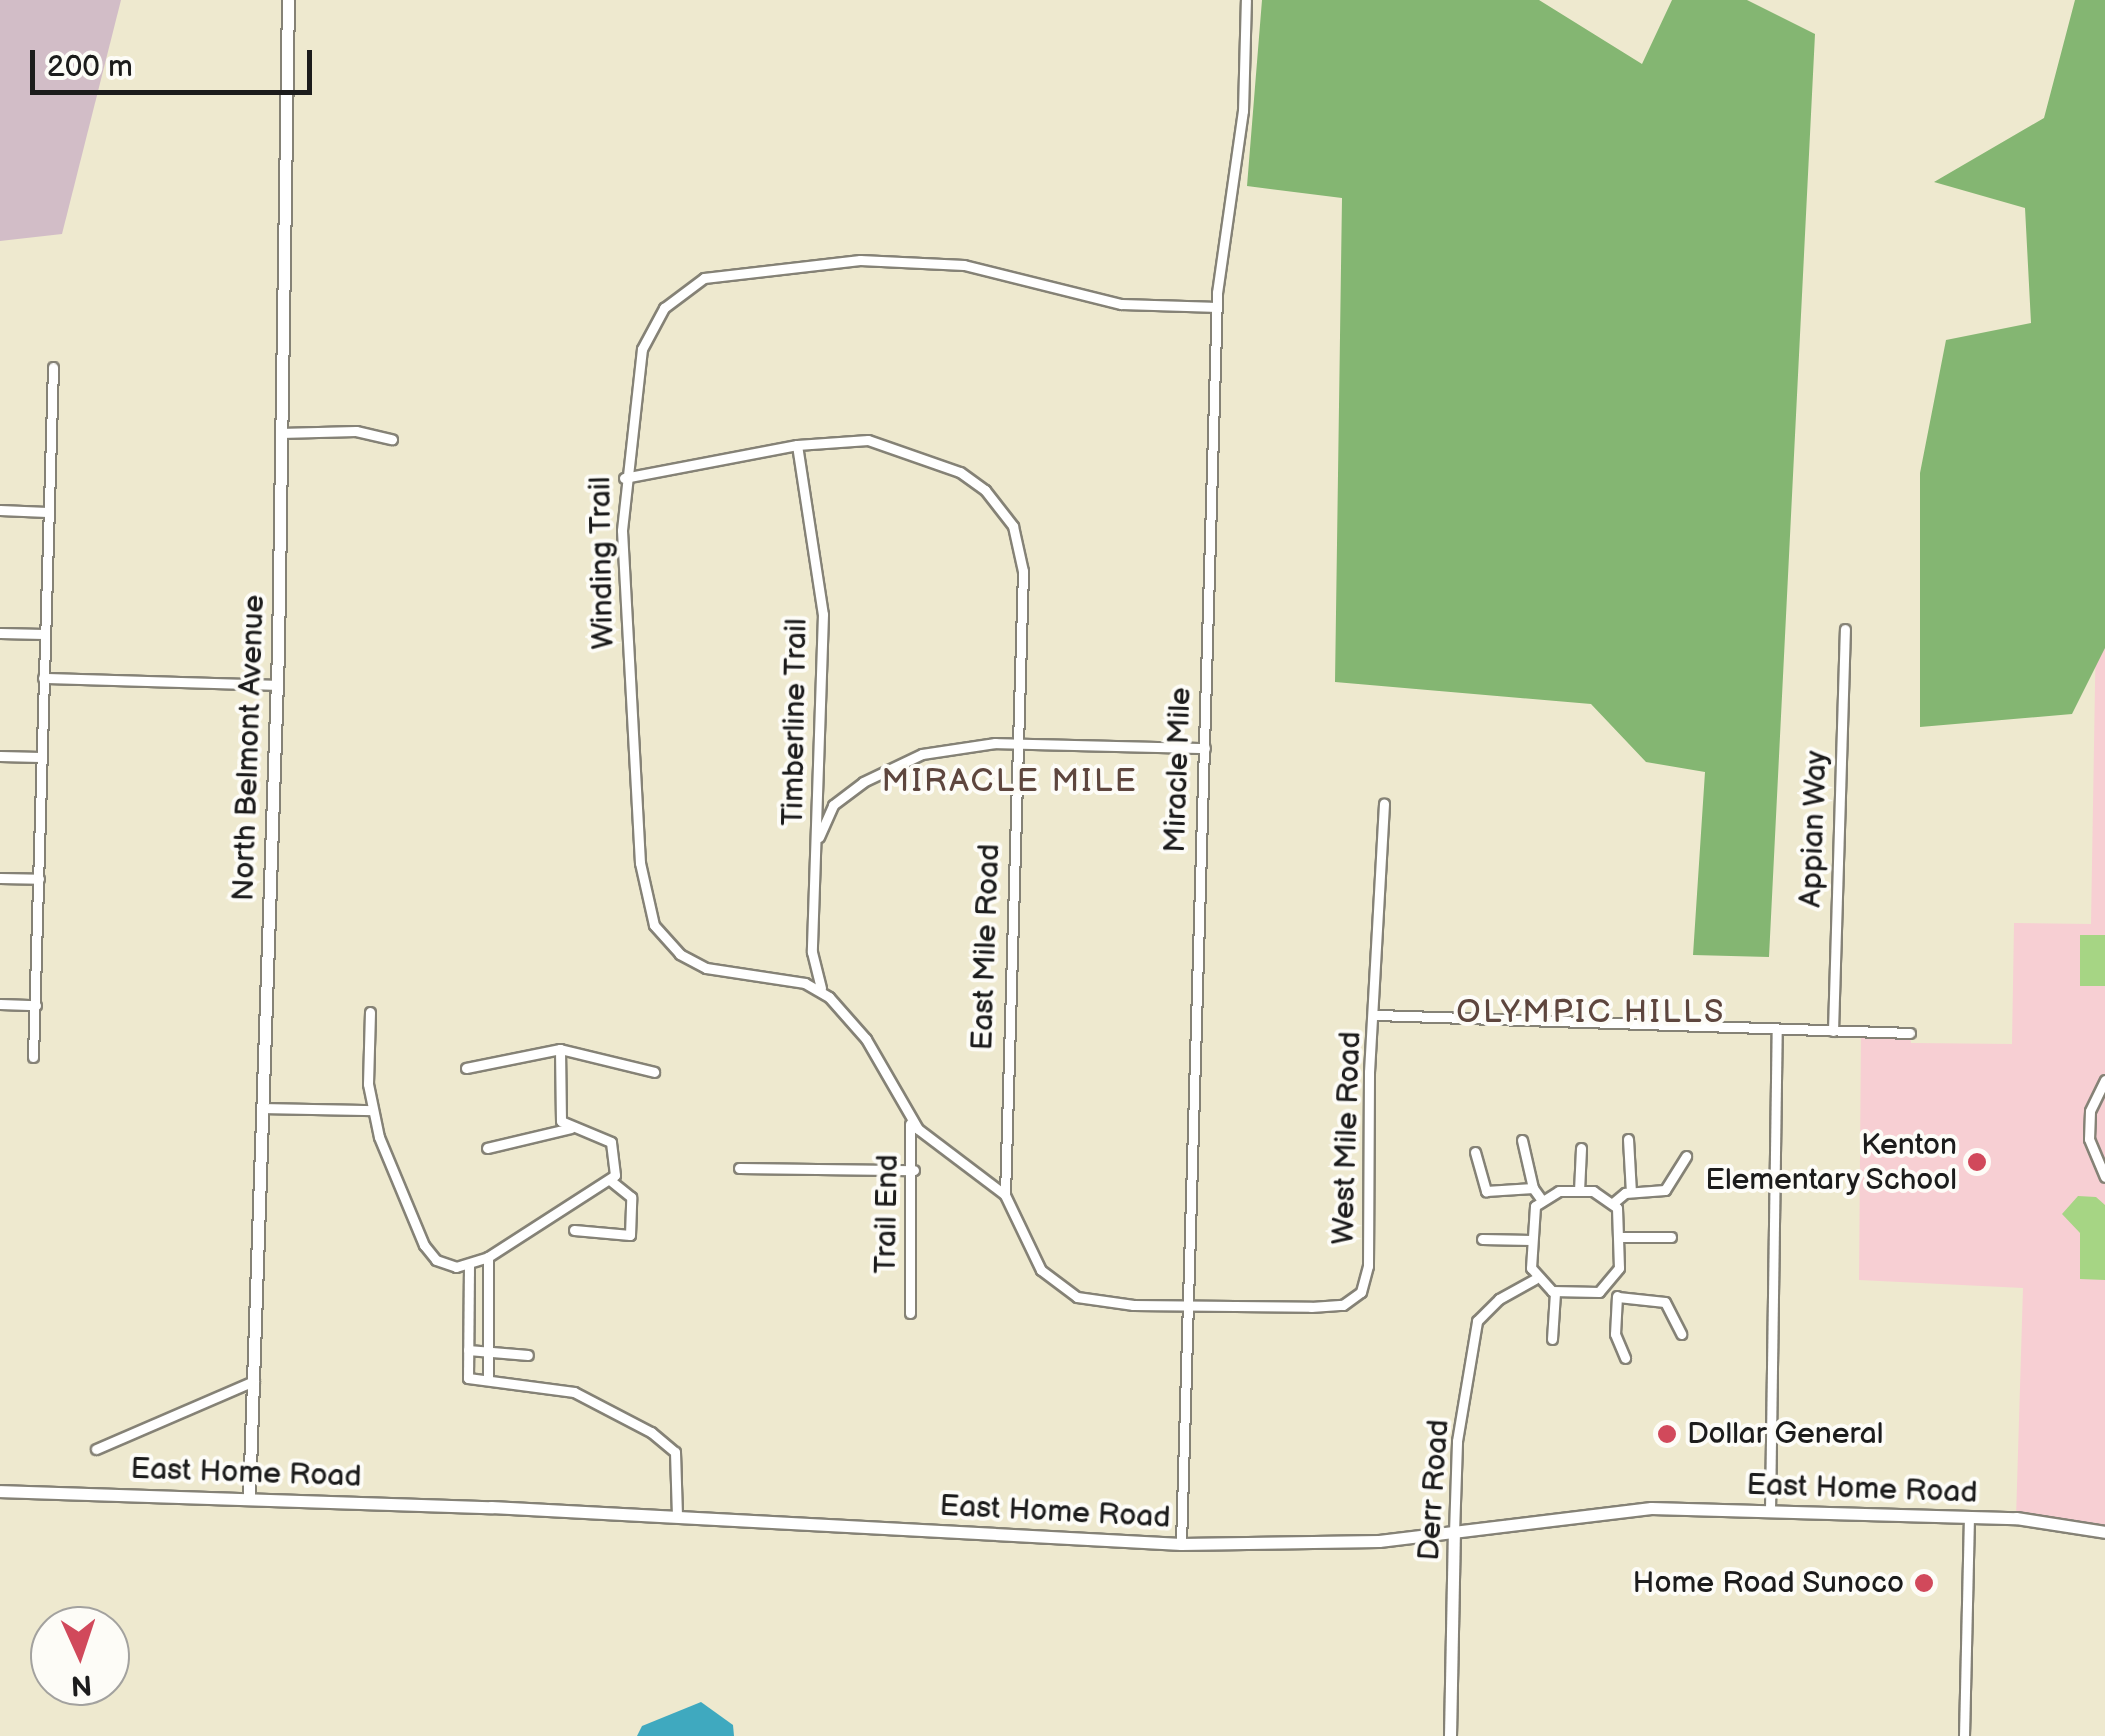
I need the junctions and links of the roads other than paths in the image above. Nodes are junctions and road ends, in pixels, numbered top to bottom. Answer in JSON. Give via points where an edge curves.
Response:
{"nodes":[{"id":1,"x":288,"y":0,"type":"edge"},
{"id":2,"x":1246,"y":0,"type":"edge"},
{"id":3,"x":1216,"y":306,"type":"junction"},
{"id":4,"x":54,"y":367,"type":"dead end"},
{"id":5,"x":280,"y":433,"type":"junction"},
{"id":6,"x":392,"y":439,"type":"dead end"},
{"id":7,"x":796,"y":446,"type":"junction"},
{"id":8,"x":624,"y":478,"type":"junction"},
{"id":9,"x":0,"y":510,"type":"edge"},
{"id":10,"x":47,"y":512,"type":"junction"},
{"id":11,"x":1845,"y":629,"type":"dead end"},
{"id":12,"x":0,"y":632,"type":"edge"},
{"id":13,"x":44,"y":634,"type":"junction"},
{"id":14,"x":42,"y":678,"type":"junction"},
{"id":15,"x":276,"y":685,"type":"junction"},
{"id":16,"x":1018,"y":744,"type":"junction"},
{"id":17,"x":1205,"y":748,"type":"junction"},
{"id":18,"x":0,"y":756,"type":"edge"},
{"id":19,"x":40,"y":757,"type":"junction"},
{"id":20,"x":1384,"y":803,"type":"dead end"},
{"id":21,"x":817,"y":841,"type":"junction"},
{"id":22,"x":0,"y":878,"type":"edge"},
{"id":23,"x":39,"y":879,"type":"junction"},
{"id":24,"x":829,"y":997,"type":"junction"},
{"id":25,"x":0,"y":1004,"type":"edge"},
{"id":26,"x":36,"y":1005,"type":"junction"},
{"id":27,"x":370,"y":1012,"type":"dead end"},
{"id":28,"x":1377,"y":1015,"type":"junction"},
{"id":29,"x":1777,"y":1030,"type":"junction"},
{"id":30,"x":1833,"y":1031,"type":"junction"},
{"id":31,"x":1910,"y":1033,"type":"dead end"},
{"id":32,"x":560,"y":1048,"type":"junction"},
{"id":33,"x":33,"y":1057,"type":"dead end"},
{"id":34,"x":466,"y":1068,"type":"dead end"},
{"id":35,"x":654,"y":1072,"type":"dead end"},
{"id":36,"x":2105,"y":1080,"type":"edge"},
{"id":37,"x":264,"y":1108,"type":"junction"},
{"id":38,"x":372,"y":1110,"type":"junction"},
{"id":39,"x":908,"y":1117,"type":"junction"},
{"id":40,"x":571,"y":1128,"type":"junction"},
{"id":41,"x":1628,"y":1139,"type":"dead end"},
{"id":42,"x":1522,"y":1140,"type":"dead end"},
{"id":43,"x":487,"y":1148,"type":"dead end"},
{"id":44,"x":1581,"y":1148,"type":"dead end"},
{"id":45,"x":1475,"y":1152,"type":"dead end"},
{"id":46,"x":1686,"y":1156,"type":"dead end"},
{"id":47,"x":739,"y":1168,"type":"dead end"},
{"id":48,"x":914,"y":1170,"type":"junction"},
{"id":49,"x":2105,"y":1177,"type":"edge"},
{"id":50,"x":611,"y":1181,"type":"junction"},
{"id":51,"x":1533,"y":1188,"type":"junction"},
{"id":52,"x":1579,"y":1192,"type":"junction"},
{"id":53,"x":1631,"y":1192,"type":"junction"},
{"id":54,"x":1004,"y":1195,"type":"junction"},
{"id":55,"x":1540,"y":1199,"type":"junction"},
{"id":56,"x":1613,"y":1203,"type":"junction"},
{"id":57,"x":574,"y":1230,"type":"dead end"},
{"id":58,"x":1482,"y":1238,"type":"dead end"},
{"id":59,"x":1619,"y":1238,"type":"junction"},
{"id":60,"x":1671,"y":1238,"type":"dead end"},
{"id":61,"x":1531,"y":1240,"type":"junction"},
{"id":62,"x":488,"y":1257,"type":"junction"},
{"id":63,"x":470,"y":1265,"type":"junction"},
{"id":64,"x":1535,"y":1279,"type":"junction"},
{"id":65,"x":1608,"y":1286,"type":"junction"},
{"id":66,"x":1555,"y":1292,"type":"junction"},
{"id":67,"x":1618,"y":1297,"type":"junction"},
{"id":68,"x":1185,"y":1305,"type":"junction"},
{"id":69,"x":910,"y":1313,"type":"dead end"},
{"id":70,"x":1681,"y":1334,"type":"dead end"},
{"id":71,"x":1552,"y":1339,"type":"dead end"},
{"id":72,"x":468,"y":1350,"type":"junction"},
{"id":73,"x":488,"y":1351,"type":"junction"},
{"id":74,"x":528,"y":1355,"type":"dead end"},
{"id":75,"x":1625,"y":1358,"type":"dead end"},
{"id":76,"x":488,"y":1380,"type":"junction"},
{"id":77,"x":254,"y":1381,"type":"junction"},
{"id":78,"x":96,"y":1449,"type":"dead end"},
{"id":79,"x":0,"y":1491,"type":"edge"},
{"id":80,"x":249,"y":1498,"type":"junction"},
{"id":81,"x":1770,"y":1511,"type":"junction"},
{"id":82,"x":677,"y":1516,"type":"junction"},
{"id":83,"x":1968,"y":1516,"type":"junction"},
{"id":84,"x":2105,"y":1532,"type":"edge"},
{"id":85,"x":1454,"y":1533,"type":"junction"},
{"id":86,"x":1181,"y":1544,"type":"junction"},
{"id":87,"x":1450,"y":1736,"type":"edge"},
{"id":88,"x":1964,"y":1736,"type":"edge"}],
"edges":[{"from":1,"to":5,"type":"street","name":"North Belmont Avenue"},
{"from":2,"to":3,"type":"street","name":"Miracle Mile","via":[[1244,111]]},
{"from":3,"to":8,"type":"street","name":"Winding Trail","via":[[1090,299],[993,270],[929,262],[860,260],[713,275],[675,297],[647,335]]},
{"from":3,"to":17,"type":"street","name":"Miracle Mile"},
{"from":4,"to":10,"type":"street"},
{"from":5,"to":6,"type":"street","via":[[356,431]]},
{"from":5,"to":15,"type":"street","name":"North Belmont Avenue"},
{"from":7,"to":8,"type":"street","name":"East Mile Road"},
{"from":7,"to":16,"type":"street","name":"East Mile Road","via":[[868,440],[912,451],[974,481],[1005,512],[1024,571]]},
{"from":7,"to":21,"type":"street","name":"Timberline Trail","via":[[823,614]]},
{"from":8,"to":24,"type":"street","name":"Winding Trail","via":[[636,806],[649,912],[661,935],[694,963],[804,983]]},
{"from":9,"to":10,"type":"street"},
{"from":10,"to":13,"type":"street"},
{"from":11,"to":30,"type":"street","name":"Appian Way"},
{"from":12,"to":13,"type":"street"},
{"from":13,"to":14,"type":"street"},
{"from":14,"to":15,"type":"street"},
{"from":14,"to":19,"type":"street"},
{"from":15,"to":37,"type":"street","name":"North Belmont Avenue"},
{"from":16,"to":17,"type":"street"},
{"from":16,"to":21,"type":"street","via":[[956,747],[888,768],[834,805]]},
{"from":16,"to":54,"type":"street","name":"East Mile Road"},
{"from":17,"to":68,"type":"street","name":"Miracle Mile"},
{"from":18,"to":19,"type":"street"},
{"from":19,"to":23,"type":"street"},
{"from":20,"to":28,"type":"street","name":"West Mile Road"},
{"from":21,"to":24,"type":"street","name":"Timberline Trail","via":[[812,970]]},
{"from":22,"to":23,"type":"street"},
{"from":23,"to":26,"type":"street"},
{"from":24,"to":39,"type":"street","name":"Winding Trail","via":[[866,1039]]},
{"from":25,"to":26,"type":"street"},
{"from":26,"to":33,"type":"street"},
{"from":27,"to":38,"type":"street"},
{"from":28,"to":29,"type":"street"},
{"from":28,"to":68,"type":"street","name":"West Mile Road","via":[[1369,1072],[1368,1266],[1361,1292],[1333,1306]]},
{"from":29,"to":30,"type":"street"},
{"from":29,"to":81,"type":"street"},
{"from":30,"to":31,"type":"street"},
{"from":32,"to":34,"type":"street"},
{"from":32,"to":35,"type":"street"},
{"from":32,"to":40,"type":"street","via":[[560,1115]]},
{"from":36,"to":49,"type":"street","via":[[2090,1111],[2089,1139]]},
{"from":37,"to":38,"type":"street"},
{"from":37,"to":77,"type":"street","name":"North Belmont Avenue"},
{"from":38,"to":63,"type":"street","via":[[430,1254],[444,1264]]},
{"from":39,"to":48,"type":"street","name":"Trail End"},
{"from":39,"to":54,"type":"street","name":"Winding Trail"},
{"from":40,"to":43,"type":"street"},
{"from":40,"to":50,"type":"street","via":[[611,1142],[618,1159]]},
{"from":41,"to":53,"type":"street"},
{"from":42,"to":51,"type":"street"},
{"from":44,"to":52,"type":"street"},
{"from":45,"to":51,"type":"street","via":[[1486,1191]]},
{"from":46,"to":53,"type":"street","via":[[1670,1187]]},
{"from":47,"to":48,"type":"street"},
{"from":48,"to":69,"type":"street","name":"Trail End"},
{"from":50,"to":57,"type":"street","via":[[630,1197],[630,1235]]},
{"from":50,"to":62,"type":"street"},
{"from":51,"to":55,"type":"street"},
{"from":52,"to":55,"type":"street"},
{"from":52,"to":56,"type":"street"},
{"from":53,"to":56,"type":"street"},
{"from":54,"to":68,"type":"street","name":"East Mile Road","via":[[1041,1270],[1062,1289],[1106,1304]]},
{"from":55,"to":61,"type":"street"},
{"from":56,"to":59,"type":"street"},
{"from":58,"to":61,"type":"street"},
{"from":59,"to":60,"type":"street"},
{"from":59,"to":65,"type":"street","via":[[1619,1268]]},
{"from":61,"to":64,"type":"street"},
{"from":62,"to":63,"type":"street"},
{"from":62,"to":73,"type":"street"},
{"from":63,"to":72,"type":"street"},
{"from":64,"to":66,"type":"street"},
{"from":64,"to":85,"type":"street","name":"Derr Road","via":[[1477,1321],[1457,1441]]},
{"from":65,"to":66,"type":"street"},
{"from":65,"to":67,"type":"street"},
{"from":66,"to":71,"type":"street"},
{"from":67,"to":70,"type":"street","via":[[1665,1302]]},
{"from":67,"to":75,"type":"street","via":[[1613,1319]]},
{"from":68,"to":86,"type":"street","name":"Miracle Mile"},
{"from":72,"to":73,"type":"street"},
{"from":72,"to":76,"type":"street","via":[[468,1378]]},
{"from":73,"to":74,"type":"street"},
{"from":73,"to":76,"type":"street"},
{"from":76,"to":82,"type":"street","via":[[574,1392],[666,1442],[677,1462]]},
{"from":77,"to":78,"type":"street"},
{"from":77,"to":80,"type":"street","name":"North Belmont Avenue"},
{"from":79,"to":80,"type":"street","name":"East Home Road"},
{"from":80,"to":82,"type":"street","name":"East Home Road"},
{"from":81,"to":83,"type":"street","name":"East Home Road"},
{"from":81,"to":85,"type":"street","name":"East Home Road","via":[[1604,1510]]},
{"from":82,"to":86,"type":"street","name":"East Home Road"},
{"from":83,"to":84,"type":"street","name":"East Home Road"},
{"from":83,"to":88,"type":"street"},
{"from":85,"to":86,"type":"street","name":"East Home Road","via":[[1319,1544]]},
{"from":85,"to":87,"type":"street","name":"Derr Road"}]}
